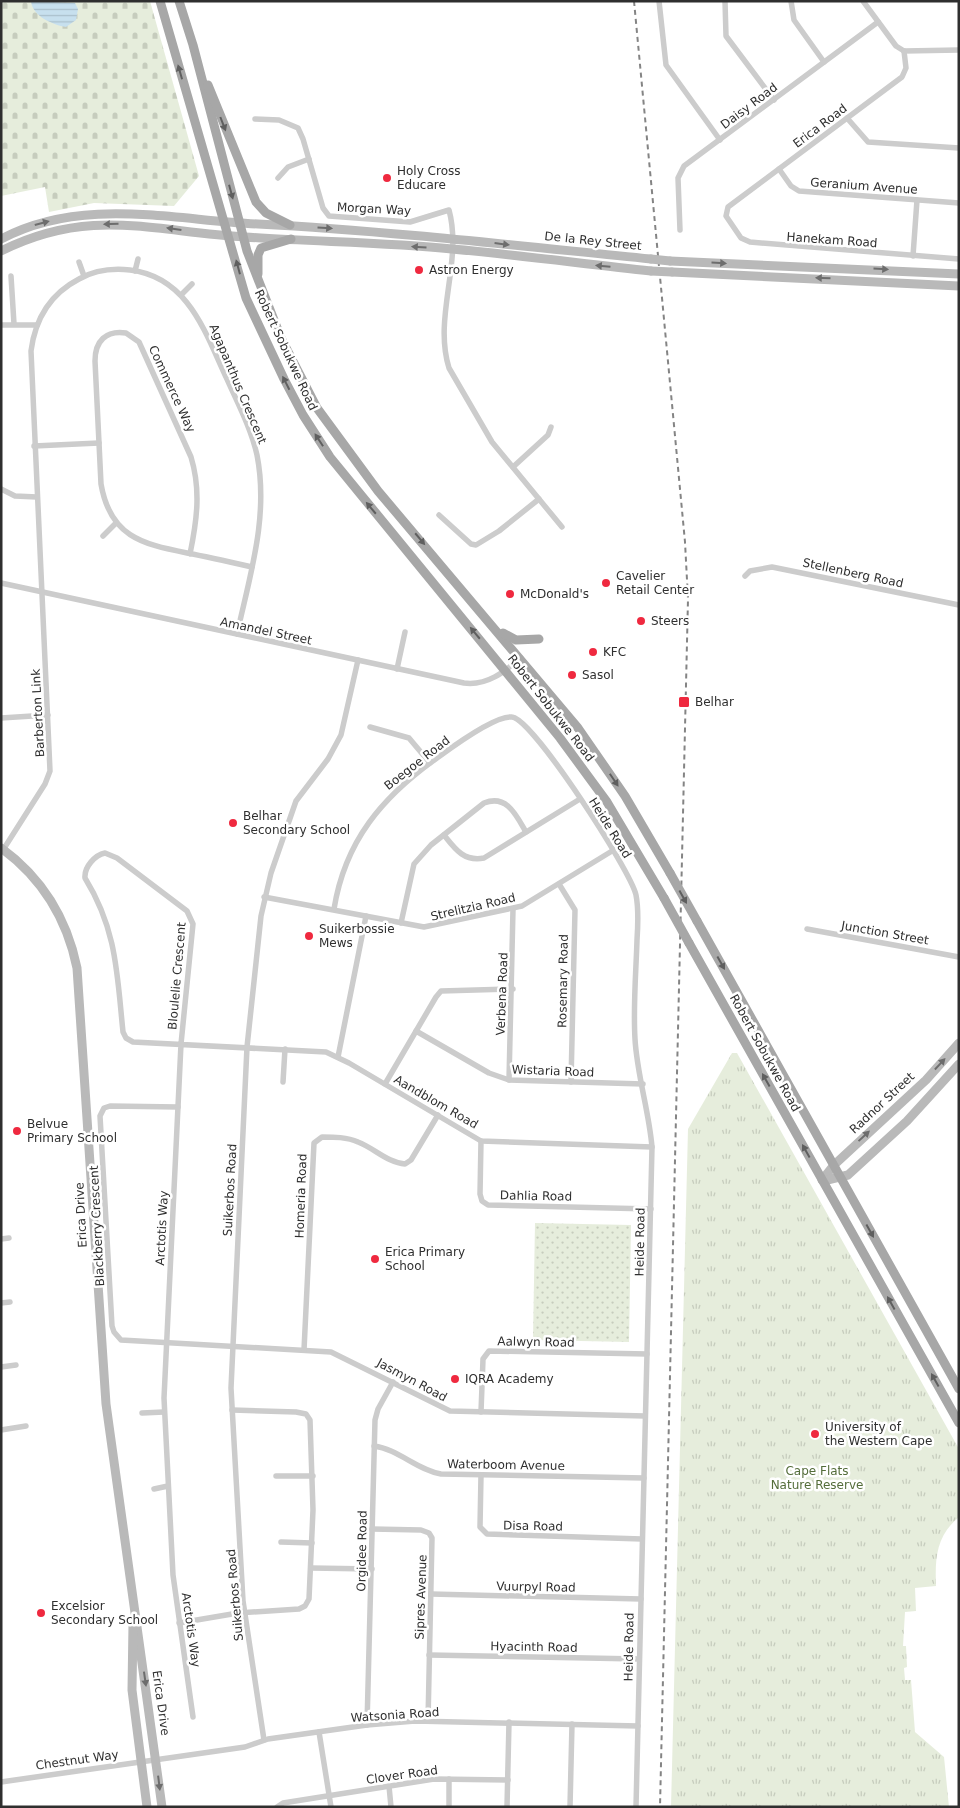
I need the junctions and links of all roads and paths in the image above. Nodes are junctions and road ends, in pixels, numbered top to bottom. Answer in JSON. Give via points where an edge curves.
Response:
{"nodes":[{"id":1,"x":160,"y":1,"type":"edge"},
{"id":2,"x":179,"y":1,"type":"edge"},
{"id":3,"x":659,"y":1,"type":"edge"},
{"id":4,"x":725,"y":1,"type":"edge"},
{"id":5,"x":791,"y":1,"type":"edge"},
{"id":6,"x":863,"y":1,"type":"edge"},
{"id":7,"x":878,"y":22,"type":"junction"},
{"id":8,"x":193,"y":45,"type":"junction"},
{"id":9,"x":959,"y":50,"type":"edge"},
{"id":10,"x":904,"y":51,"type":"junction"},
{"id":11,"x":824,"y":62,"type":"junction"},
{"id":12,"x":774,"y":100,"type":"junction"},
{"id":13,"x":847,"y":118,"type":"junction"},
{"id":14,"x":255,"y":119,"type":"dead end"},
{"id":15,"x":720,"y":140,"type":"junction"},
{"id":16,"x":959,"y":148,"type":"edge"},
{"id":17,"x":309,"y":159,"type":"junction"},
{"id":18,"x":779,"y":169,"type":"junction"},
{"id":19,"x":278,"y":178,"type":"dead end"},
{"id":20,"x":917,"y":200,"type":"junction"},
{"id":21,"x":959,"y":203,"type":"edge"},
{"id":22,"x":728,"y":207,"type":"joint"},
{"id":23,"x":226,"y":222,"type":"junction"},
{"id":24,"x":240,"y":223,"type":"junction"},
{"id":25,"x":290,"y":225,"type":"junction"},
{"id":26,"x":680,"y":230,"type":"dead end"},
{"id":27,"x":230,"y":236,"type":"junction"},
{"id":28,"x":244,"y":237,"type":"junction"},
{"id":29,"x":454,"y":238,"type":"junction"},
{"id":30,"x":1,"y":239,"type":"edge"},
{"id":31,"x":291,"y":239,"type":"junction"},
{"id":32,"x":453,"y":249,"type":"junction"},
{"id":33,"x":1,"y":252,"type":"edge"},
{"id":34,"x":913,"y":256,"type":"junction"},
{"id":35,"x":959,"y":259,"type":"edge"},
{"id":36,"x":138,"y":260,"type":"dead end"},
{"id":37,"x":79,"y":262,"type":"dead end"},
{"id":38,"x":135,"y":270,"type":"junction"},
{"id":39,"x":959,"y":274,"type":"edge"},
{"id":40,"x":11,"y":276,"type":"dead end"},
{"id":41,"x":84,"y":276,"type":"junction"},
{"id":42,"x":192,"y":284,"type":"dead end"},
{"id":43,"x":259,"y":285,"type":"junction"},
{"id":44,"x":959,"y":286,"type":"edge"},
{"id":45,"x":181,"y":295,"type":"junction"},
{"id":46,"x":14,"y":324,"type":"junction"},
{"id":47,"x":1,"y":325,"type":"edge"},
{"id":48,"x":37,"y":325,"type":"junction"},
{"id":49,"x":551,"y":427,"type":"dead end"},
{"id":50,"x":99,"y":443,"type":"junction"},
{"id":51,"x":34,"y":446,"type":"junction"},
{"id":52,"x":513,"y":467,"type":"junction"},
{"id":53,"x":1,"y":489,"type":"edge"},
{"id":54,"x":38,"y":497,"type":"junction"},
{"id":55,"x":539,"y":499,"type":"junction"},
{"id":56,"x":439,"y":515,"type":"dead end"},
{"id":57,"x":116,"y":523,"type":"junction"},
{"id":58,"x":562,"y":527,"type":"dead end"},
{"id":59,"x":103,"y":536,"type":"dead end"},
{"id":60,"x":190,"y":554,"type":"junction"},
{"id":61,"x":252,"y":567,"type":"junction"},
{"id":62,"x":745,"y":576,"type":"dead end"},
{"id":63,"x":1,"y":584,"type":"edge"},
{"id":64,"x":43,"y":593,"type":"junction"},
{"id":65,"x":959,"y":605,"type":"edge"},
{"id":66,"x":493,"y":626,"type":"junction"},
{"id":67,"x":404,"y":632,"type":"dead end"},
{"id":68,"x":237,"y":634,"type":"junction"},
{"id":69,"x":539,"y":639,"type":"dead end"},
{"id":70,"x":521,"y":658,"type":"junction"},
{"id":71,"x":358,"y":660,"type":"junction"},
{"id":72,"x":397,"y":669,"type":"junction"},
{"id":73,"x":506,"y":670,"type":"junction"},
{"id":74,"x":48,"y":716,"type":"junction"},
{"id":75,"x":1,"y":718,"type":"edge"},
{"id":76,"x":516,"y":718,"type":"joint"},
{"id":77,"x":370,"y":727,"type":"dead end"},
{"id":78,"x":430,"y":763,"type":"junction"},
{"id":79,"x":580,"y":799,"type":"junction"},
{"id":80,"x":526,"y":832,"type":"junction"},
{"id":81,"x":444,"y":835,"type":"junction"},
{"id":82,"x":2,"y":849,"type":"edge"},
{"id":83,"x":612,"y":851,"type":"junction"},
{"id":84,"x":559,"y":884,"type":"junction"},
{"id":85,"x":264,"y":897,"type":"junction"},
{"id":86,"x":334,"y":909,"type":"junction"},
{"id":87,"x":513,"y":909,"type":"junction"},
{"id":88,"x":366,"y":916,"type":"junction"},
{"id":89,"x":401,"y":923,"type":"junction"},
{"id":90,"x":807,"y":929,"type":"dead end"},
{"id":91,"x":959,"y":957,"type":"edge"},
{"id":92,"x":513,"y":989,"type":"junction"},
{"id":93,"x":416,"y":1030,"type":"junction"},
{"id":94,"x":181,"y":1044,"type":"junction"},
{"id":95,"x":958,"y":1045,"type":"edge"},
{"id":96,"x":247,"y":1047,"type":"junction"},
{"id":97,"x":285,"y":1049,"type":"junction"},
{"id":98,"x":338,"y":1057,"type":"junction"},
{"id":99,"x":959,"y":1064,"type":"edge"},
{"id":100,"x":509,"y":1080,"type":"junction"},
{"id":101,"x":283,"y":1082,"type":"dead end"},
{"id":102,"x":571,"y":1082,"type":"junction"},
{"id":103,"x":385,"y":1084,"type":"junction"},
{"id":104,"x":643,"y":1084,"type":"junction"},
{"id":105,"x":178,"y":1107,"type":"junction"},
{"id":106,"x":895,"y":1108,"type":"junction"},
{"id":107,"x":438,"y":1116,"type":"junction"},
{"id":108,"x":907,"y":1121,"type":"junction"},
{"id":109,"x":482,"y":1141,"type":"junction"},
{"id":110,"x":652,"y":1147,"type":"junction"},
{"id":111,"x":834,"y":1165,"type":"junction"},
{"id":112,"x":841,"y":1178,"type":"junction"},
{"id":113,"x":822,"y":1180,"type":"junction"},
{"id":114,"x":651,"y":1208,"type":"junction"},
{"id":115,"x":9,"y":1238,"type":"dead end"},
{"id":116,"x":1,"y":1239,"type":"edge"},
{"id":117,"x":10,"y":1302,"type":"dead end"},
{"id":118,"x":1,"y":1303,"type":"edge"},
{"id":119,"x":166,"y":1342,"type":"junction"},
{"id":120,"x":232,"y":1346,"type":"junction"},
{"id":121,"x":304,"y":1350,"type":"junction"},
{"id":122,"x":647,"y":1354,"type":"junction"},
{"id":123,"x":16,"y":1365,"type":"dead end"},
{"id":124,"x":1,"y":1367,"type":"edge"},
{"id":125,"x":393,"y":1382,"type":"junction"},
{"id":126,"x":959,"y":1389,"type":"edge"},
{"id":127,"x":232,"y":1410,"type":"junction"},
{"id":128,"x":164,"y":1412,"type":"junction"},
{"id":129,"x":481,"y":1412,"type":"junction"},
{"id":130,"x":142,"y":1413,"type":"dead end"},
{"id":131,"x":645,"y":1416,"type":"junction"},
{"id":132,"x":959,"y":1423,"type":"edge"},
{"id":133,"x":26,"y":1426,"type":"dead end"},
{"id":134,"x":1,"y":1430,"type":"edge"},
{"id":135,"x":374,"y":1446,"type":"junction"},
{"id":136,"x":481,"y":1475,"type":"junction"},
{"id":137,"x":276,"y":1476,"type":"dead end"},
{"id":138,"x":313,"y":1476,"type":"junction"},
{"id":139,"x":644,"y":1478,"type":"junction"},
{"id":140,"x":168,"y":1486,"type":"junction"},
{"id":141,"x":154,"y":1488,"type":"dead end"},
{"id":142,"x":372,"y":1529,"type":"junction"},
{"id":143,"x":642,"y":1539,"type":"junction"},
{"id":144,"x":280,"y":1542,"type":"dead end"},
{"id":145,"x":312,"y":1543,"type":"junction"},
{"id":146,"x":311,"y":1568,"type":"junction"},
{"id":147,"x":372,"y":1569,"type":"junction"},
{"id":148,"x":431,"y":1594,"type":"junction"},
{"id":149,"x":640,"y":1599,"type":"junction"},
{"id":150,"x":134,"y":1604,"type":"junction"},
{"id":151,"x":244,"y":1614,"type":"junction"},
{"id":152,"x":180,"y":1623,"type":"junction"},
{"id":153,"x":429,"y":1654,"type":"junction"},
{"id":154,"x":639,"y":1659,"type":"junction"},
{"id":155,"x":193,"y":1718,"type":"dead end"},
{"id":156,"x":428,"y":1721,"type":"junction"},
{"id":157,"x":509,"y":1722,"type":"junction"},
{"id":158,"x":572,"y":1724,"type":"junction"},
{"id":159,"x":367,"y":1725,"type":"junction"},
{"id":160,"x":638,"y":1726,"type":"junction"},
{"id":161,"x":319,"y":1732,"type":"junction"},
{"id":162,"x":264,"y":1740,"type":"junction"},
{"id":163,"x":157,"y":1760,"type":"junction"},
{"id":164,"x":141,"y":1761,"type":"junction"},
{"id":165,"x":449,"y":1779,"type":"junction"},
{"id":166,"x":508,"y":1780,"type":"junction"},
{"id":167,"x":1,"y":1782,"type":"edge"},
{"id":168,"x":389,"y":1786,"type":"junction"},
{"id":169,"x":329,"y":1796,"type":"junction"},
{"id":170,"x":147,"y":1807,"type":"edge"},
{"id":171,"x":162,"y":1807,"type":"edge"},
{"id":172,"x":277,"y":1807,"type":"edge"},
{"id":173,"x":331,"y":1807,"type":"edge"},
{"id":174,"x":391,"y":1807,"type":"edge"},
{"id":175,"x":449,"y":1807,"type":"edge"},
{"id":176,"x":507,"y":1807,"type":"edge"},
{"id":177,"x":570,"y":1807,"type":"edge"},
{"id":178,"x":636,"y":1807,"type":"edge"}],
"edges":[{"from":23,"to":1,"type":"main road","name":"Robert Sobukwe Road","one_way":true},
{"from":2,"to":8,"type":"main road","name":"Robert Sobukwe Road"},
{"from":3,"to":15,"type":"street","via":[[666,65]]},
{"from":4,"to":12,"type":"street","via":[[726,36]]},
{"from":5,"to":11,"type":"street","via":[[794,20]]},
{"from":6,"to":7,"type":"street"},
{"from":7,"to":10,"type":"street","via":[[896,46]]},
{"from":7,"to":11,"type":"street","name":"Daisy Road"},
{"from":8,"to":24,"type":"main road","name":"Robert Sobukwe Road","one_way":true},
{"from":8,"to":25,"type":"main road","one_way":true,"via":[[256,202],[266,213]]},
{"from":9,"to":10,"type":"street"},
{"from":10,"to":13,"type":"street","name":"Erica Road","via":[[906,68],[902,77]]},
{"from":11,"to":12,"type":"street","name":"Daisy Road"},
{"from":12,"to":15,"type":"street","name":"Daisy Road"},
{"from":13,"to":16,"type":"street","via":[[868,142]]},
{"from":13,"to":18,"type":"street","name":"Erica Road"},
{"from":14,"to":17,"type":"street","name":"Morgan Way","via":[[278,120],[298,128]]},
{"from":15,"to":26,"type":"street","name":"Daisy Road","via":[[681,170],[678,193]]},
{"from":17,"to":19,"type":"street","via":[[288,167]]},
{"from":17,"to":29,"type":"street","name":"Morgan Way","via":[[323,208],[329,216],[410,222],[448,210]]},
{"from":18,"to":20,"type":"street","name":"Geranium Avenue","via":[[799,192]]},
{"from":18,"to":22,"type":"street","name":"Erica Road"},
{"from":20,"to":21,"type":"street","name":"Geranium Avenue"},
{"from":20,"to":34,"type":"street"},
{"from":22,"to":34,"type":"street","name":"Hanekam Road","via":[[727,219],[748,242]]},
{"from":23,"to":24,"type":"main road","name":"De la Rey Street"},
{"from":23,"to":27,"type":"main road","name":"Robert Sobukwe Road"},
{"from":30,"to":23,"type":"main road","name":"De la Rey Street","one_way":true,"via":[[49,221],[96,213]]},
{"from":24,"to":25,"type":"main road","name":"De la Rey Street"},
{"from":24,"to":28,"type":"main road","name":"Robert Sobukwe Road"},
{"from":25,"to":29,"type":"main road","name":"De la Rey Street","one_way":true},
{"from":27,"to":28,"type":"main road","name":"De la Rey Street"},
{"from":27,"to":33,"type":"main road","name":"De la Rey Street","one_way":true,"via":[[139,225],[97,224],[42,234]]},
{"from":73,"to":27,"type":"main road","name":"Robert Sobukwe Road","one_way":true,"via":[[323,447],[284,379],[246,298]]},
{"from":28,"to":31,"type":"main road","name":"De la Rey Street"},
{"from":28,"to":43,"type":"main road","name":"Robert Sobukwe Road"},
{"from":29,"to":32,"type":"street"},
{"from":29,"to":39,"type":"main road","name":"De la Rey Street","one_way":true,"bridge":true,"via":[[670,261]]},
{"from":32,"to":31,"type":"main road","name":"De la Rey Street","one_way":true},
{"from":31,"to":43,"type":"main road","via":[[264,246],[260,251]]},
{"from":44,"to":32,"type":"main road","name":"De la Rey Street","one_way":true,"bridge":true,"via":[[651,271]]},
{"from":32,"to":52,"type":"street","via":[[445,355],[460,389],[492,442]]},
{"from":34,"to":35,"type":"street","name":"Hanekam Road"},
{"from":36,"to":38,"type":"street"},
{"from":37,"to":41,"type":"street"},
{"from":38,"to":41,"type":"street","name":"Agapanthus Crescent","via":[[112,269]]},
{"from":38,"to":45,"type":"street","name":"Agapanthus Crescent","via":[[159,278]]},
{"from":40,"to":46,"type":"street"},
{"from":41,"to":48,"type":"street","name":"Agapanthus Crescent","via":[[54,297]]},
{"from":42,"to":45,"type":"street"},
{"from":43,"to":66,"type":"main road","name":"Robert Sobukwe Road","one_way":true,"via":[[298,374],[337,438]]},
{"from":45,"to":61,"type":"street","name":"Agapanthus Crescent","via":[[193,308],[202,326],[257,454],[262,501]]},
{"from":46,"to":47,"type":"street"},
{"from":46,"to":48,"type":"street"},
{"from":48,"to":51,"type":"street","name":"Agapanthus Crescent","via":[[30,351]]},
{"from":49,"to":52,"type":"street","via":[[548,435]]},
{"from":50,"to":51,"type":"street"},
{"from":50,"to":57,"type":"street","name":"Commerce Way","via":[[103,495]]},
{"from":50,"to":60,"type":"street","name":"Commerce Way","via":[[95,349],[109,334],[126,333],[135,338],[143,349],[186,444],[196,475],[198,509]]},
{"from":51,"to":54,"type":"street","name":"Agapanthus Crescent"},
{"from":52,"to":55,"type":"street"},
{"from":53,"to":54,"type":"street","via":[[15,496]]},
{"from":54,"to":64,"type":"street","name":"Agapanthus Crescent"},
{"from":55,"to":56,"type":"street","via":[[499,532],[473,545]]},
{"from":55,"to":58,"type":"street"},
{"from":57,"to":59,"type":"street"},
{"from":57,"to":60,"type":"street","name":"Commerce Way","via":[[142,542]]},
{"from":60,"to":61,"type":"street","name":"Commerce Way"},
{"from":61,"to":68,"type":"street","name":"Agapanthus Crescent"},
{"from":62,"to":65,"type":"street","name":"Stellenberg Road","via":[[750,571],[772,567]]},
{"from":63,"to":64,"type":"street","name":"Amandel Street"},
{"from":64,"to":68,"type":"street","name":"Amandel Street"},
{"from":64,"to":74,"type":"street","name":"Barberton Link"},
{"from":66,"to":69,"type":"main road","via":[[516,640]]},
{"from":66,"to":70,"type":"main road","name":"Robert Sobukwe Road"},
{"from":67,"to":72,"type":"street"},
{"from":68,"to":71,"type":"street","name":"Amandel Street"},
{"from":70,"to":73,"type":"street","name":"Amandel Street"},
{"from":70,"to":111,"type":"main road","name":"Robert Sobukwe Road","one_way":true,"bridge":true,"via":[[600,759],[637,816]]},
{"from":71,"to":72,"type":"street","name":"Amandel Street"},
{"from":71,"to":85,"type":"street","name":"Suikerbos Road","via":[[341,735],[328,760],[293,808]]},
{"from":72,"to":73,"type":"street","name":"Amandel Street","via":[[471,684],[486,681]]},
{"from":113,"to":73,"type":"main road","name":"Robert Sobukwe Road","one_way":true,"bridge":true,"via":[[608,802]]},
{"from":74,"to":75,"type":"street"},
{"from":74,"to":82,"type":"street","name":"Barberton Link","via":[[50,771],[45,784]]},
{"from":76,"to":78,"type":"street","name":"Boegoe Road","via":[[499,719]]},
{"from":76,"to":79,"type":"street","name":"Heide Road","via":[[523,722],[561,769]]},
{"from":77,"to":78,"type":"street","via":[[409,738]]},
{"from":78,"to":86,"type":"street","name":"Boegoe Road","via":[[390,796],[358,837],[338,887]]},
{"from":79,"to":80,"type":"street"},
{"from":79,"to":83,"type":"street","name":"Heide Road"},
{"from":80,"to":81,"type":"street","via":[[476,860],[459,854]]},
{"from":80,"to":81,"type":"street","via":[[509,806],[490,800]]},
{"from":81,"to":89,"type":"street","via":[[431,844],[414,864]]},
{"from":82,"to":150,"type":"main road","name":"Erica Drive","via":[[36,880],[54,906],[69,937],[76,968],[103,1371]]},
{"from":83,"to":84,"type":"street","name":"Strelitzia Road"},
{"from":83,"to":104,"type":"street","name":"Heide Road","via":[[631,881],[638,906],[635,1040]]},
{"from":84,"to":87,"type":"street","name":"Strelitzia Road"},
{"from":84,"to":102,"type":"street","name":"Rosemary Road","via":[[574,910]]},
{"from":85,"to":86,"type":"street","name":"Strelitzia Road"},
{"from":85,"to":96,"type":"street","name":"Suikerbos Road"},
{"from":86,"to":88,"type":"street","name":"Strelitzia Road"},
{"from":87,"to":89,"type":"street","name":"Strelitzia Road","via":[[424,928]]},
{"from":87,"to":92,"type":"street","name":"Verbena Road"},
{"from":88,"to":89,"type":"street","name":"Strelitzia Road"},
{"from":88,"to":98,"type":"street"},
{"from":90,"to":91,"type":"street","name":"Junction Street"},
{"from":92,"to":93,"type":"street","via":[[441,991]]},
{"from":92,"to":100,"type":"street","name":"Verbena Road"},
{"from":93,"to":100,"type":"street","name":"Wistaria Road","via":[[489,1073]]},
{"from":93,"to":103,"type":"street"},
{"from":94,"to":94,"type":"street","name":"Bloulelie Crescent","via":[[133,1042],[123,1032],[114,946],[102,909],[85,878],[87,868],[100,854],[116,858],[192,918]]},
{"from":94,"to":96,"type":"street","name":"Bloulelie Crescent"},
{"from":94,"to":105,"type":"street","name":"Arctotis Way"},
{"from":106,"to":95,"type":"main road","name":"Radnor Street","one_way":true},
{"from":96,"to":97,"type":"street","name":"Aandblom Road"},
{"from":96,"to":120,"type":"street","name":"Suikerbos Road"},
{"from":97,"to":98,"type":"street","name":"Aandblom Road","via":[[315,1050]]},
{"from":97,"to":101,"type":"street"},
{"from":98,"to":103,"type":"street","name":"Aandblom Road"},
{"from":99,"to":108,"type":"main road"},
{"from":100,"to":102,"type":"street","name":"Wistaria Road"},
{"from":102,"to":104,"type":"street","name":"Wistaria Road"},
{"from":103,"to":107,"type":"street","name":"Aandblom Road"},
{"from":104,"to":110,"type":"street","name":"Heide Road"},
{"from":105,"to":119,"type":"street","name":"Arctotis Way"},
{"from":105,"to":119,"type":"street","name":"Blackberry Crescent","via":[[110,1106],[104,1108],[100,1116],[114,1332],[121,1340]]},
{"from":106,"to":108,"type":"main road"},
{"from":111,"to":106,"type":"main road","name":"Radnor Street","one_way":true},
{"from":107,"to":109,"type":"street","name":"Aandblom Road"},
{"from":107,"to":121,"type":"street","name":"Homeria Road","via":[[411,1160],[405,1164],[394,1162],[357,1141],[322,1137],[314,1143]]},
{"from":108,"to":112,"type":"main road"},
{"from":109,"to":110,"type":"street","name":"Aandblom Road"},
{"from":109,"to":114,"type":"street","name":"Dahlia Road","via":[[480,1194],[488,1205]]},
{"from":110,"to":114,"type":"street","name":"Heide Road"},
{"from":111,"to":112,"type":"main road","name":"Robert Sobukwe Road"},
{"from":111,"to":113,"type":"main road","name":"Radnor Street"},
{"from":112,"to":113,"type":"main road"},
{"from":112,"to":126,"type":"main road","name":"Robert Sobukwe Road","one_way":true},
{"from":132,"to":113,"type":"main road","name":"Robert Sobukwe Road","one_way":true},
{"from":114,"to":122,"type":"street","name":"Heide Road"},
{"from":115,"to":116,"type":"street"},
{"from":117,"to":118,"type":"street"},
{"from":119,"to":120,"type":"street","name":"Blackberry Crescent"},
{"from":119,"to":128,"type":"street","name":"Arctotis Way"},
{"from":120,"to":121,"type":"street","name":"Jasmyn Road"},
{"from":120,"to":127,"type":"street","name":"Suikerbos Road"},
{"from":121,"to":125,"type":"street","name":"Jasmyn Road","via":[[331,1352]]},
{"from":122,"to":129,"type":"street","name":"Aalwyn Road","via":[[489,1351],[483,1359]]},
{"from":122,"to":131,"type":"street","name":"Heide Road"},
{"from":123,"to":124,"type":"street"},
{"from":125,"to":129,"type":"street","name":"Jasmyn Road","via":[[450,1411]]},
{"from":125,"to":135,"type":"street","name":"Orgidee Road","via":[[376,1414]]},
{"from":127,"to":138,"type":"street","via":[[306,1414],[312,1425]]},
{"from":127,"to":151,"type":"street","name":"Suikerbos Road"},
{"from":128,"to":130,"type":"street"},
{"from":128,"to":140,"type":"street","name":"Arctotis Way"},
{"from":129,"to":131,"type":"street","name":"Jasmyn Road"},
{"from":131,"to":139,"type":"street","name":"Heide Road"},
{"from":133,"to":134,"type":"street"},
{"from":135,"to":136,"type":"street","name":"Waterboom Avenue","via":[[383,1447],[434,1473]]},
{"from":135,"to":142,"type":"street","name":"Orgidee Road"},
{"from":136,"to":139,"type":"street","name":"Waterboom Avenue"},
{"from":136,"to":143,"type":"street","name":"Disa Road","via":[[480,1527],[487,1534]]},
{"from":137,"to":138,"type":"street"},
{"from":138,"to":145,"type":"street"},
{"from":139,"to":143,"type":"street","name":"Heide Road"},
{"from":140,"to":141,"type":"street"},
{"from":140,"to":152,"type":"street","name":"Arctotis Way","via":[[173,1575]]},
{"from":142,"to":147,"type":"street","name":"Orgidee Road"},
{"from":142,"to":148,"type":"street","name":"Sipres Avenue","via":[[422,1530],[429,1533],[432,1538]]},
{"from":143,"to":149,"type":"street","name":"Heide Road"},
{"from":144,"to":145,"type":"street"},
{"from":145,"to":146,"type":"street"},
{"from":146,"to":147,"type":"street"},
{"from":146,"to":151,"type":"street","via":[[309,1599],[305,1606]]},
{"from":147,"to":159,"type":"street","name":"Orgidee Road"},
{"from":148,"to":149,"type":"street","name":"Vuurpyl Road"},
{"from":148,"to":153,"type":"street","name":"Sipres Avenue"},
{"from":149,"to":154,"type":"street","name":"Heide Road"},
{"from":150,"to":163,"type":"main road","name":"Erica Drive","one_way":true},
{"from":150,"to":164,"type":"main road","name":"Erica Drive","via":[[132,1690]]},
{"from":151,"to":152,"type":"street"},
{"from":151,"to":162,"type":"street","name":"Suikerbos Road"},
{"from":152,"to":155,"type":"street","name":"Arctotis Way"},
{"from":153,"to":154,"type":"street","name":"Hyacinth Road"},
{"from":153,"to":156,"type":"street","name":"Sipres Avenue"},
{"from":154,"to":160,"type":"street","name":"Heide Road"},
{"from":156,"to":157,"type":"street","name":"Watsonia Road"},
{"from":156,"to":159,"type":"street","name":"Watsonia Road"},
{"from":157,"to":158,"type":"street","name":"Watsonia Road"},
{"from":157,"to":166,"type":"street"},
{"from":158,"to":160,"type":"street","name":"Watsonia Road"},
{"from":158,"to":177,"type":"street"},
{"from":159,"to":161,"type":"street","name":"Watsonia Road"},
{"from":160,"to":178,"type":"street","name":"Heide Road"},
{"from":161,"to":162,"type":"street","name":"Watsonia Road"},
{"from":161,"to":169,"type":"street"},
{"from":162,"to":163,"type":"street","name":"Watsonia Road","via":[[252,1746]]},
{"from":163,"to":164,"type":"street","name":"Chestnut Way"},
{"from":163,"to":171,"type":"main road","name":"Erica Drive","one_way":true},
{"from":164,"to":167,"type":"street","name":"Chestnut Way"},
{"from":164,"to":170,"type":"main road","name":"Erica Drive"},
{"from":165,"to":166,"type":"street","name":"Clover Road"},
{"from":165,"to":168,"type":"street","name":"Clover Road"},
{"from":165,"to":175,"type":"street"},
{"from":166,"to":176,"type":"street"},
{"from":168,"to":169,"type":"street","name":"Clover Road"},
{"from":168,"to":174,"type":"street"},
{"from":169,"to":172,"type":"street","name":"Clover Road","via":[[283,1803]]},
{"from":169,"to":173,"type":"street"}]}
